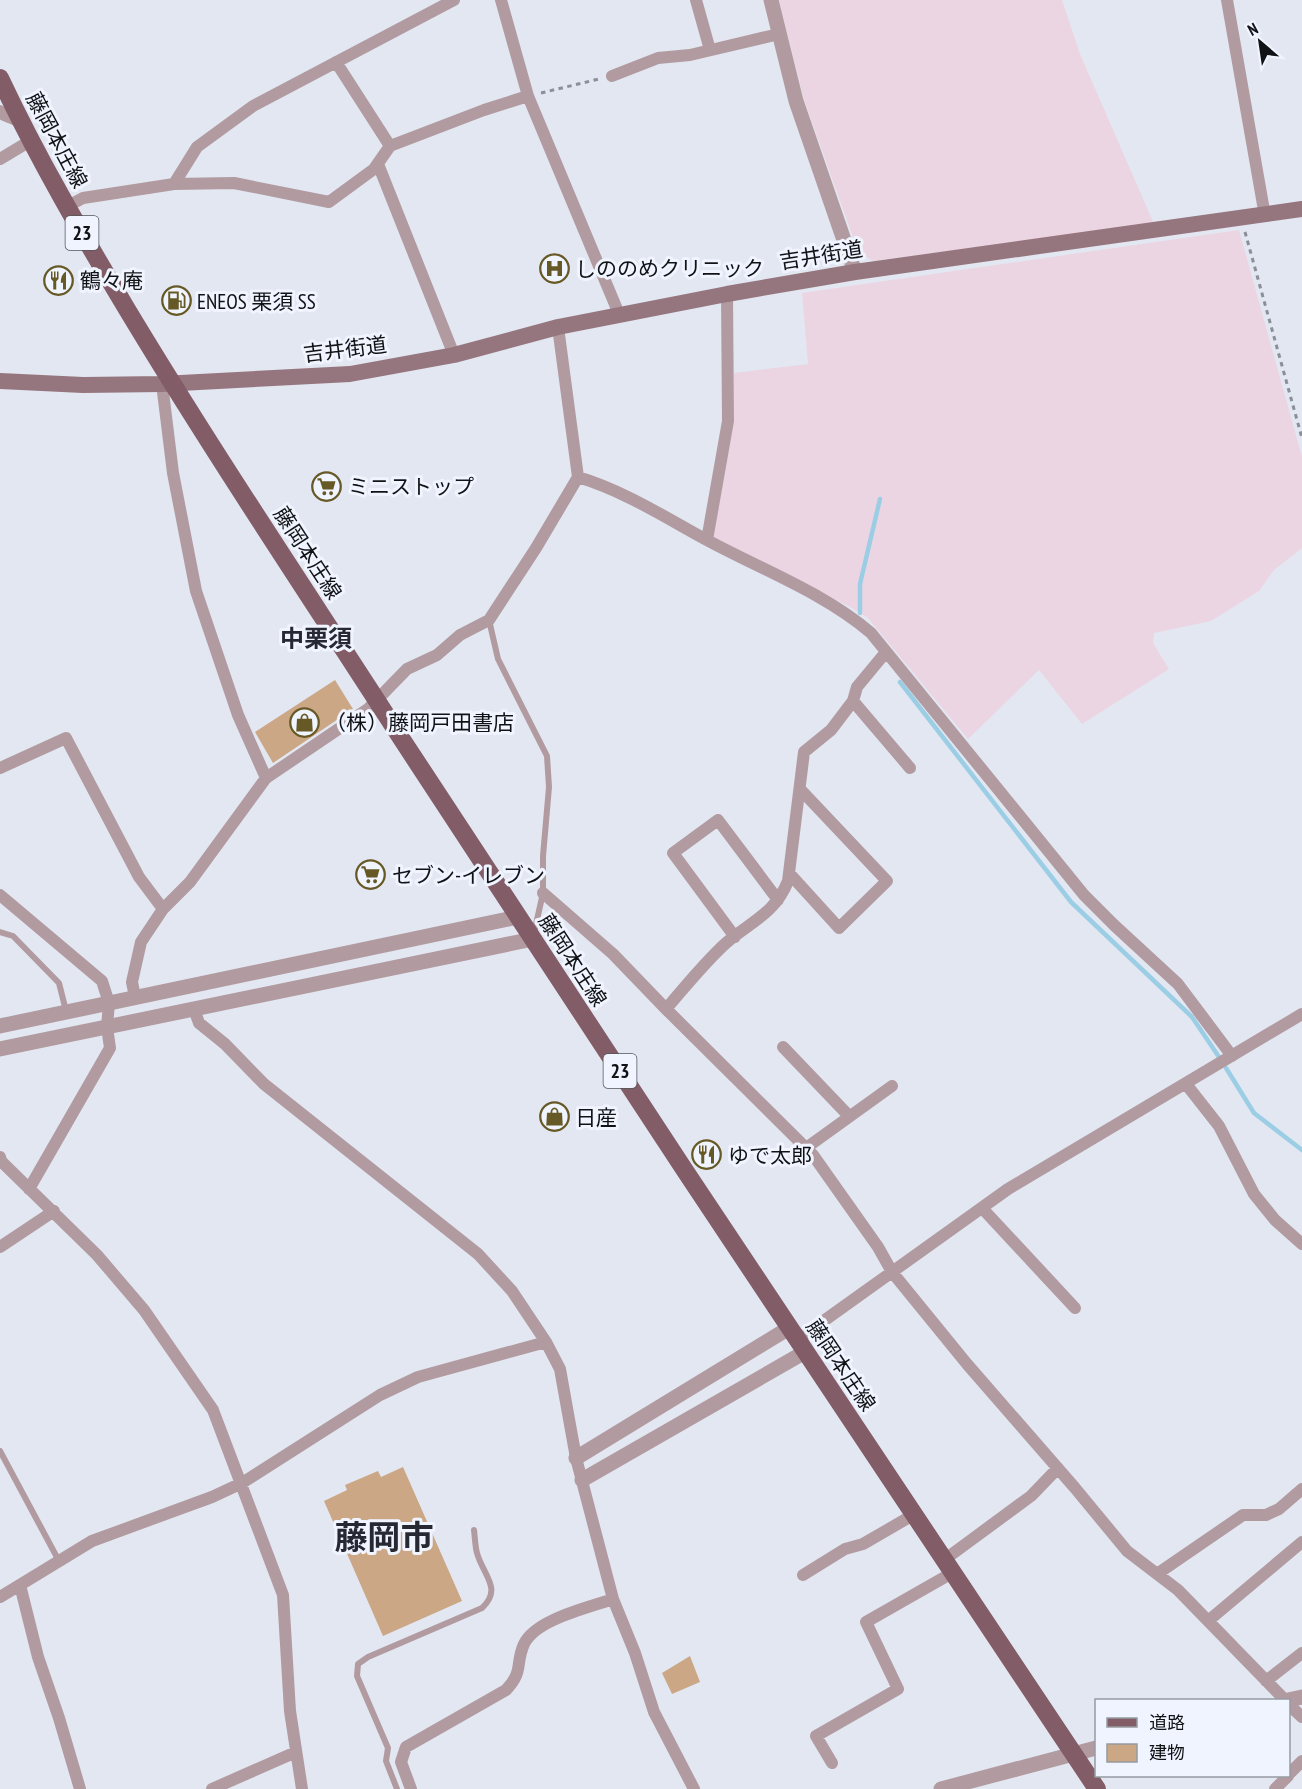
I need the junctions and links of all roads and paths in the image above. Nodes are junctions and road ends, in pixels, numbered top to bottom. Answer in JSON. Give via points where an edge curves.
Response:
{"nodes":[{"id":1,"x":454,"y":0,"type":"edge"},
{"id":2,"x":501,"y":0,"type":"edge"},
{"id":3,"x":696,"y":0,"type":"edge"},
{"id":4,"x":771,"y":0,"type":"edge"},
{"id":5,"x":1227,"y":0,"type":"edge"},
{"id":6,"x":779,"y":34,"type":"junction"},
{"id":7,"x":710,"y":50,"type":"junction"},
{"id":8,"x":336,"y":62,"type":"junction"},
{"id":9,"x":612,"y":76,"type":"joint"},
{"id":10,"x":0,"y":78,"type":"edge"},
{"id":11,"x":528,"y":96,"type":"junction"},
{"id":12,"x":0,"y":111,"type":"edge"},
{"id":13,"x":21,"y":122,"type":"junction"},
{"id":14,"x":30,"y":141,"type":"junction"},
{"id":15,"x":390,"y":146,"type":"junction"},
{"id":16,"x":0,"y":159,"type":"edge"},
{"id":17,"x":378,"y":164,"type":"junction"},
{"id":18,"x":174,"y":184,"type":"junction"},
{"id":19,"x":66,"y":207,"type":"junction"},
{"id":20,"x":1302,"y":209,"type":"edge"},
{"id":21,"x":1265,"y":216,"type":"junction"},
{"id":22,"x":1241,"y":219,"type":"junction"},
{"id":23,"x":855,"y":272,"type":"junction"},
{"id":24,"x":727,"y":294,"type":"junction"},
{"id":25,"x":619,"y":314,"type":"junction"},
{"id":26,"x":558,"y":327,"type":"junction"},
{"id":27,"x":454,"y":355,"type":"junction"},
{"id":28,"x":0,"y":381,"type":"edge"},
{"id":29,"x":167,"y":384,"type":"junction"},
{"id":30,"x":1302,"y":438,"type":"edge"},
{"id":31,"x":578,"y":477,"type":"junction"},
{"id":32,"x":707,"y":540,"type":"junction"},
{"id":33,"x":489,"y":620,"type":"junction"},
{"id":34,"x":886,"y":652,"type":"junction"},
{"id":35,"x":378,"y":701,"type":"junction"},
{"id":36,"x":853,"y":701,"type":"junction"},
{"id":37,"x":0,"y":768,"type":"edge"},
{"id":38,"x":910,"y":768,"type":"dead end"},
{"id":39,"x":266,"y":778,"type":"junction"},
{"id":40,"x":800,"y":789,"type":"junction"},
{"id":41,"x":789,"y":873,"type":"junction"},
{"id":42,"x":543,"y":893,"type":"junction"},
{"id":43,"x":0,"y":895,"type":"edge"},
{"id":44,"x":778,"y":900,"type":"junction"},
{"id":45,"x":163,"y":909,"type":"junction"},
{"id":46,"x":518,"y":916,"type":"junction"},
{"id":47,"x":0,"y":932,"type":"edge"},
{"id":48,"x":735,"y":937,"type":"junction"},
{"id":49,"x":533,"y":939,"type":"junction"},
{"id":50,"x":135,"y":997,"type":"junction"},
{"id":51,"x":109,"y":1003,"type":"junction"},
{"id":52,"x":194,"y":1009,"type":"junction"},
{"id":53,"x":666,"y":1009,"type":"junction"},
{"id":54,"x":66,"y":1012,"type":"junction"},
{"id":55,"x":1302,"y":1014,"type":"edge"},
{"id":56,"x":0,"y":1026,"type":"edge"},
{"id":57,"x":107,"y":1027,"type":"junction"},
{"id":58,"x":783,"y":1047,"type":"dead end"},
{"id":59,"x":0,"y":1050,"type":"edge"},
{"id":60,"x":1232,"y":1056,"type":"junction"},
{"id":61,"x":1186,"y":1084,"type":"junction"},
{"id":62,"x":892,"y":1086,"type":"dead end"},
{"id":63,"x":849,"y":1116,"type":"junction"},
{"id":64,"x":806,"y":1148,"type":"junction"},
{"id":65,"x":0,"y":1160,"type":"edge"},
{"id":66,"x":29,"y":1189,"type":"junction"},
{"id":67,"x":982,"y":1208,"type":"junction"},
{"id":68,"x":54,"y":1211,"type":"junction"},
{"id":69,"x":1302,"y":1244,"type":"edge"},
{"id":70,"x":0,"y":1247,"type":"edge"},
{"id":71,"x":892,"y":1272,"type":"junction"},
{"id":72,"x":1076,"y":1308,"type":"dead end"},
{"id":73,"x":797,"y":1340,"type":"junction"},
{"id":74,"x":546,"y":1342,"type":"junction"},
{"id":75,"x":0,"y":1451,"type":"edge"},
{"id":76,"x":576,"y":1458,"type":"junction"},
{"id":77,"x":1058,"y":1468,"type":"junction"},
{"id":78,"x":582,"y":1480,"type":"junction"},
{"id":79,"x":242,"y":1483,"type":"junction"},
{"id":80,"x":1302,"y":1489,"type":"edge"},
{"id":81,"x":913,"y":1515,"type":"junction"},
{"id":82,"x":474,"y":1530,"type":"dead end"},
{"id":83,"x":1302,"y":1542,"type":"edge"},
{"id":84,"x":59,"y":1561,"type":"junction"},
{"id":85,"x":948,"y":1567,"type":"junction"},
{"id":86,"x":1157,"y":1574,"type":"junction"},
{"id":87,"x":803,"y":1575,"type":"dead end"},
{"id":88,"x":20,"y":1584,"type":"junction"},
{"id":89,"x":0,"y":1597,"type":"edge"},
{"id":90,"x":613,"y":1599,"type":"junction"},
{"id":91,"x":1208,"y":1621,"type":"junction"},
{"id":92,"x":1302,"y":1653,"type":"edge"},
{"id":93,"x":1266,"y":1681,"type":"junction"},
{"id":94,"x":1284,"y":1699,"type":"edge"},
{"id":95,"x":1290,"y":1705,"type":"edge"},
{"id":96,"x":1302,"y":1717,"type":"edge"},
{"id":97,"x":1095,"y":1748,"type":"edge"},
{"id":98,"x":296,"y":1752,"type":"junction"},
{"id":99,"x":1073,"y":1754,"type":"junction"},
{"id":100,"x":1302,"y":1761,"type":"edge"},
{"id":101,"x":832,"y":1763,"type":"dead end"},
{"id":102,"x":1290,"y":1773,"type":"edge"},
{"id":103,"x":1286,"y":1777,"type":"edge"},
{"id":104,"x":80,"y":1789,"type":"edge"},
{"id":105,"x":212,"y":1789,"type":"edge"},
{"id":106,"x":302,"y":1789,"type":"edge"},
{"id":107,"x":397,"y":1789,"type":"edge"},
{"id":108,"x":411,"y":1789,"type":"edge"},
{"id":109,"x":694,"y":1789,"type":"edge"},
{"id":110,"x":940,"y":1789,"type":"edge"},
{"id":111,"x":1097,"y":1789,"type":"edge"},
{"id":112,"x":1275,"y":1789,"type":"edge"}],
"edges":[{"from":1,"to":8,"type":"street"},
{"from":2,"to":11,"type":"street"},
{"from":3,"to":7,"type":"street"},
{"from":4,"to":6,"type":"street"},
{"from":5,"to":21,"type":"street"},
{"from":6,"to":7,"type":"street"},
{"from":6,"to":23,"type":"street","via":[[796,101]]},
{"from":7,"to":9,"type":"street","via":[[658,58]]},
{"from":8,"to":15,"type":"street"},
{"from":8,"to":18,"type":"street","via":[[253,106],[197,147]]},
{"from":9,"to":11,"type":"path"},
{"from":10,"to":13,"type":"main road","name":"藤岡本庄線","number":"23"},
{"from":11,"to":15,"type":"street"},
{"from":11,"to":25,"type":"street"},
{"from":12,"to":13,"type":"street"},
{"from":13,"to":14,"type":"main road","name":"藤岡本庄線","number":"23"},
{"from":14,"to":16,"type":"street"},
{"from":14,"to":19,"type":"main road","name":"藤岡本庄線","number":"23"},
{"from":15,"to":17,"type":"street"},
{"from":17,"to":18,"type":"street","via":[[329,202],[234,183]]},
{"from":17,"to":27,"type":"street"},
{"from":18,"to":19,"type":"street","via":[[83,198]]},
{"from":19,"to":29,"type":"main road","name":"藤岡本庄線","number":"23"},
{"from":20,"to":21,"type":"main road","name":"吉井街道"},
{"from":21,"to":22,"type":"main road","name":"吉井街道"},
{"from":22,"to":23,"type":"main road","name":"吉井街道"},
{"from":22,"to":30,"type":"path"},
{"from":23,"to":24,"type":"main road","name":"吉井街道"},
{"from":24,"to":25,"type":"main road","name":"吉井街道"},
{"from":24,"to":32,"type":"street","via":[[728,421]]},
{"from":25,"to":26,"type":"main road","name":"吉井街道"},
{"from":26,"to":27,"type":"main road","name":"吉井街道"},
{"from":26,"to":31,"type":"street"},
{"from":27,"to":29,"type":"main road","name":"吉井街道","via":[[350,374]]},
{"from":28,"to":29,"type":"main road","name":"吉井街道"},
{"from":29,"to":35,"type":"main road","name":"藤岡本庄線","number":"23"},
{"from":29,"to":39,"type":"street","via":[[173,473],[196,591],[238,715]]},
{"from":31,"to":32,"type":"street","via":[[607,486]]},
{"from":31,"to":33,"type":"street"},
{"from":32,"to":34,"type":"street","via":[[849,614]]},
{"from":33,"to":35,"type":"street","via":[[460,635],[437,655],[407,669]]},
{"from":33,"to":42,"type":"lane","via":[[498,659],[547,756]]},
{"from":34,"to":36,"type":"street","via":[[856,687]]},
{"from":34,"to":60,"type":"street","via":[[1084,895],[1178,984]]},
{"from":35,"to":39,"type":"street"},
{"from":35,"to":46,"type":"main road","name":"藤岡本庄線","number":"23"},
{"from":36,"to":38,"type":"street"},
{"from":36,"to":40,"type":"street","via":[[831,730],[804,752]]},
{"from":37,"to":45,"type":"street","via":[[66,738],[139,877]]},
{"from":39,"to":45,"type":"street","via":[[189,882]]},
{"from":40,"to":41,"type":"street"},
{"from":40,"to":41,"type":"street","via":[[887,881],[839,928]]},
{"from":41,"to":44,"type":"street","via":[[789,881]]},
{"from":42,"to":49,"type":"lane"},
{"from":42,"to":53,"type":"street","via":[[613,954]]},
{"from":43,"to":51,"type":"street","via":[[102,981]]},
{"from":44,"to":48,"type":"street"},
{"from":44,"to":48,"type":"street","via":[[718,820],[673,853]]},
{"from":45,"to":50,"type":"street","via":[[141,942],[132,982]]},
{"from":46,"to":49,"type":"main road","name":"藤岡本庄線","number":"23"},
{"from":46,"to":50,"type":"street"},
{"from":47,"to":54,"type":"lane","via":[[13,936],[59,983]]},
{"from":48,"to":53,"type":"street"},
{"from":49,"to":52,"type":"street"},
{"from":49,"to":73,"type":"main road","name":"藤岡本庄線","number":"23"},
{"from":50,"to":51,"type":"street"},
{"from":51,"to":54,"type":"street"},
{"from":51,"to":57,"type":"street"},
{"from":52,"to":57,"type":"street"},
{"from":52,"to":74,"type":"street","via":[[199,1023],[264,1084],[478,1254],[512,1291]]},
{"from":53,"to":64,"type":"street"},
{"from":54,"to":56,"type":"street"},
{"from":55,"to":60,"type":"street"},
{"from":57,"to":59,"type":"street"},
{"from":57,"to":66,"type":"street","via":[[110,1048]]},
{"from":58,"to":63,"type":"street"},
{"from":60,"to":61,"type":"street"},
{"from":61,"to":67,"type":"street"},
{"from":61,"to":69,"type":"street","via":[[1219,1126],[1254,1194]]},
{"from":62,"to":63,"type":"street"},
{"from":63,"to":64,"type":"street"},
{"from":64,"to":71,"type":"street"},
{"from":65,"to":66,"type":"street"},
{"from":66,"to":68,"type":"street"},
{"from":67,"to":71,"type":"street"},
{"from":67,"to":72,"type":"street"},
{"from":68,"to":70,"type":"street"},
{"from":68,"to":79,"type":"street","via":[[144,1310],[213,1410]]},
{"from":71,"to":73,"type":"street"},
{"from":71,"to":77,"type":"street"},
{"from":73,"to":76,"type":"street"},
{"from":73,"to":78,"type":"street"},
{"from":73,"to":81,"type":"main road","name":"藤岡本庄線","number":"23"},
{"from":74,"to":76,"type":"street","via":[[560,1370]]},
{"from":74,"to":79,"type":"street","via":[[418,1377],[380,1395]]},
{"from":75,"to":84,"type":"lane"},
{"from":76,"to":78,"type":"street"},
{"from":77,"to":85,"type":"street","via":[[1032,1496]]},
{"from":77,"to":86,"type":"street","via":[[1127,1551]]},
{"from":78,"to":90,"type":"street"},
{"from":79,"to":84,"type":"street","via":[[92,1541]]},
{"from":79,"to":98,"type":"street","via":[[283,1595]]},
{"from":80,"to":86,"type":"street","via":[[1273,1512],[1242,1515]]},
{"from":81,"to":85,"type":"main road","name":"藤岡本庄線","number":"23"},
{"from":81,"to":87,"type":"street"},
{"from":82,"to":107,"type":"lane","via":[[477,1553],[492,1590],[491,1600],[482,1608],[358,1664],[357,1676],[388,1748],[386,1761]]},
{"from":83,"to":91,"type":"street"},
{"from":84,"to":88,"type":"street"},
{"from":85,"to":99,"type":"main road","name":"藤岡本庄線","number":"23"},
{"from":85,"to":101,"type":"street","via":[[866,1622],[898,1689],[816,1736]]},
{"from":86,"to":91,"type":"street"},
{"from":88,"to":89,"type":"street"},
{"from":88,"to":104,"type":"street","via":[[38,1657]]},
{"from":90,"to":108,"type":"street","via":[[535,1630],[524,1644],[517,1679],[506,1690],[406,1747],[401,1762]]},
{"from":90,"to":109,"type":"street","via":[[654,1712]]},
{"from":91,"to":93,"type":"street"},
{"from":92,"to":93,"type":"street"},
{"from":93,"to":94,"type":"street"},
{"from":95,"to":96,"type":"street"},
{"from":97,"to":99,"type":"street"},
{"from":98,"to":105,"type":"street"},
{"from":98,"to":106,"type":"street"},
{"from":99,"to":110,"type":"street"},
{"from":99,"to":111,"type":"main road","name":"藤岡本庄線","number":"23"},
{"from":100,"to":102,"type":"street"},
{"from":103,"to":112,"type":"street"}]}
